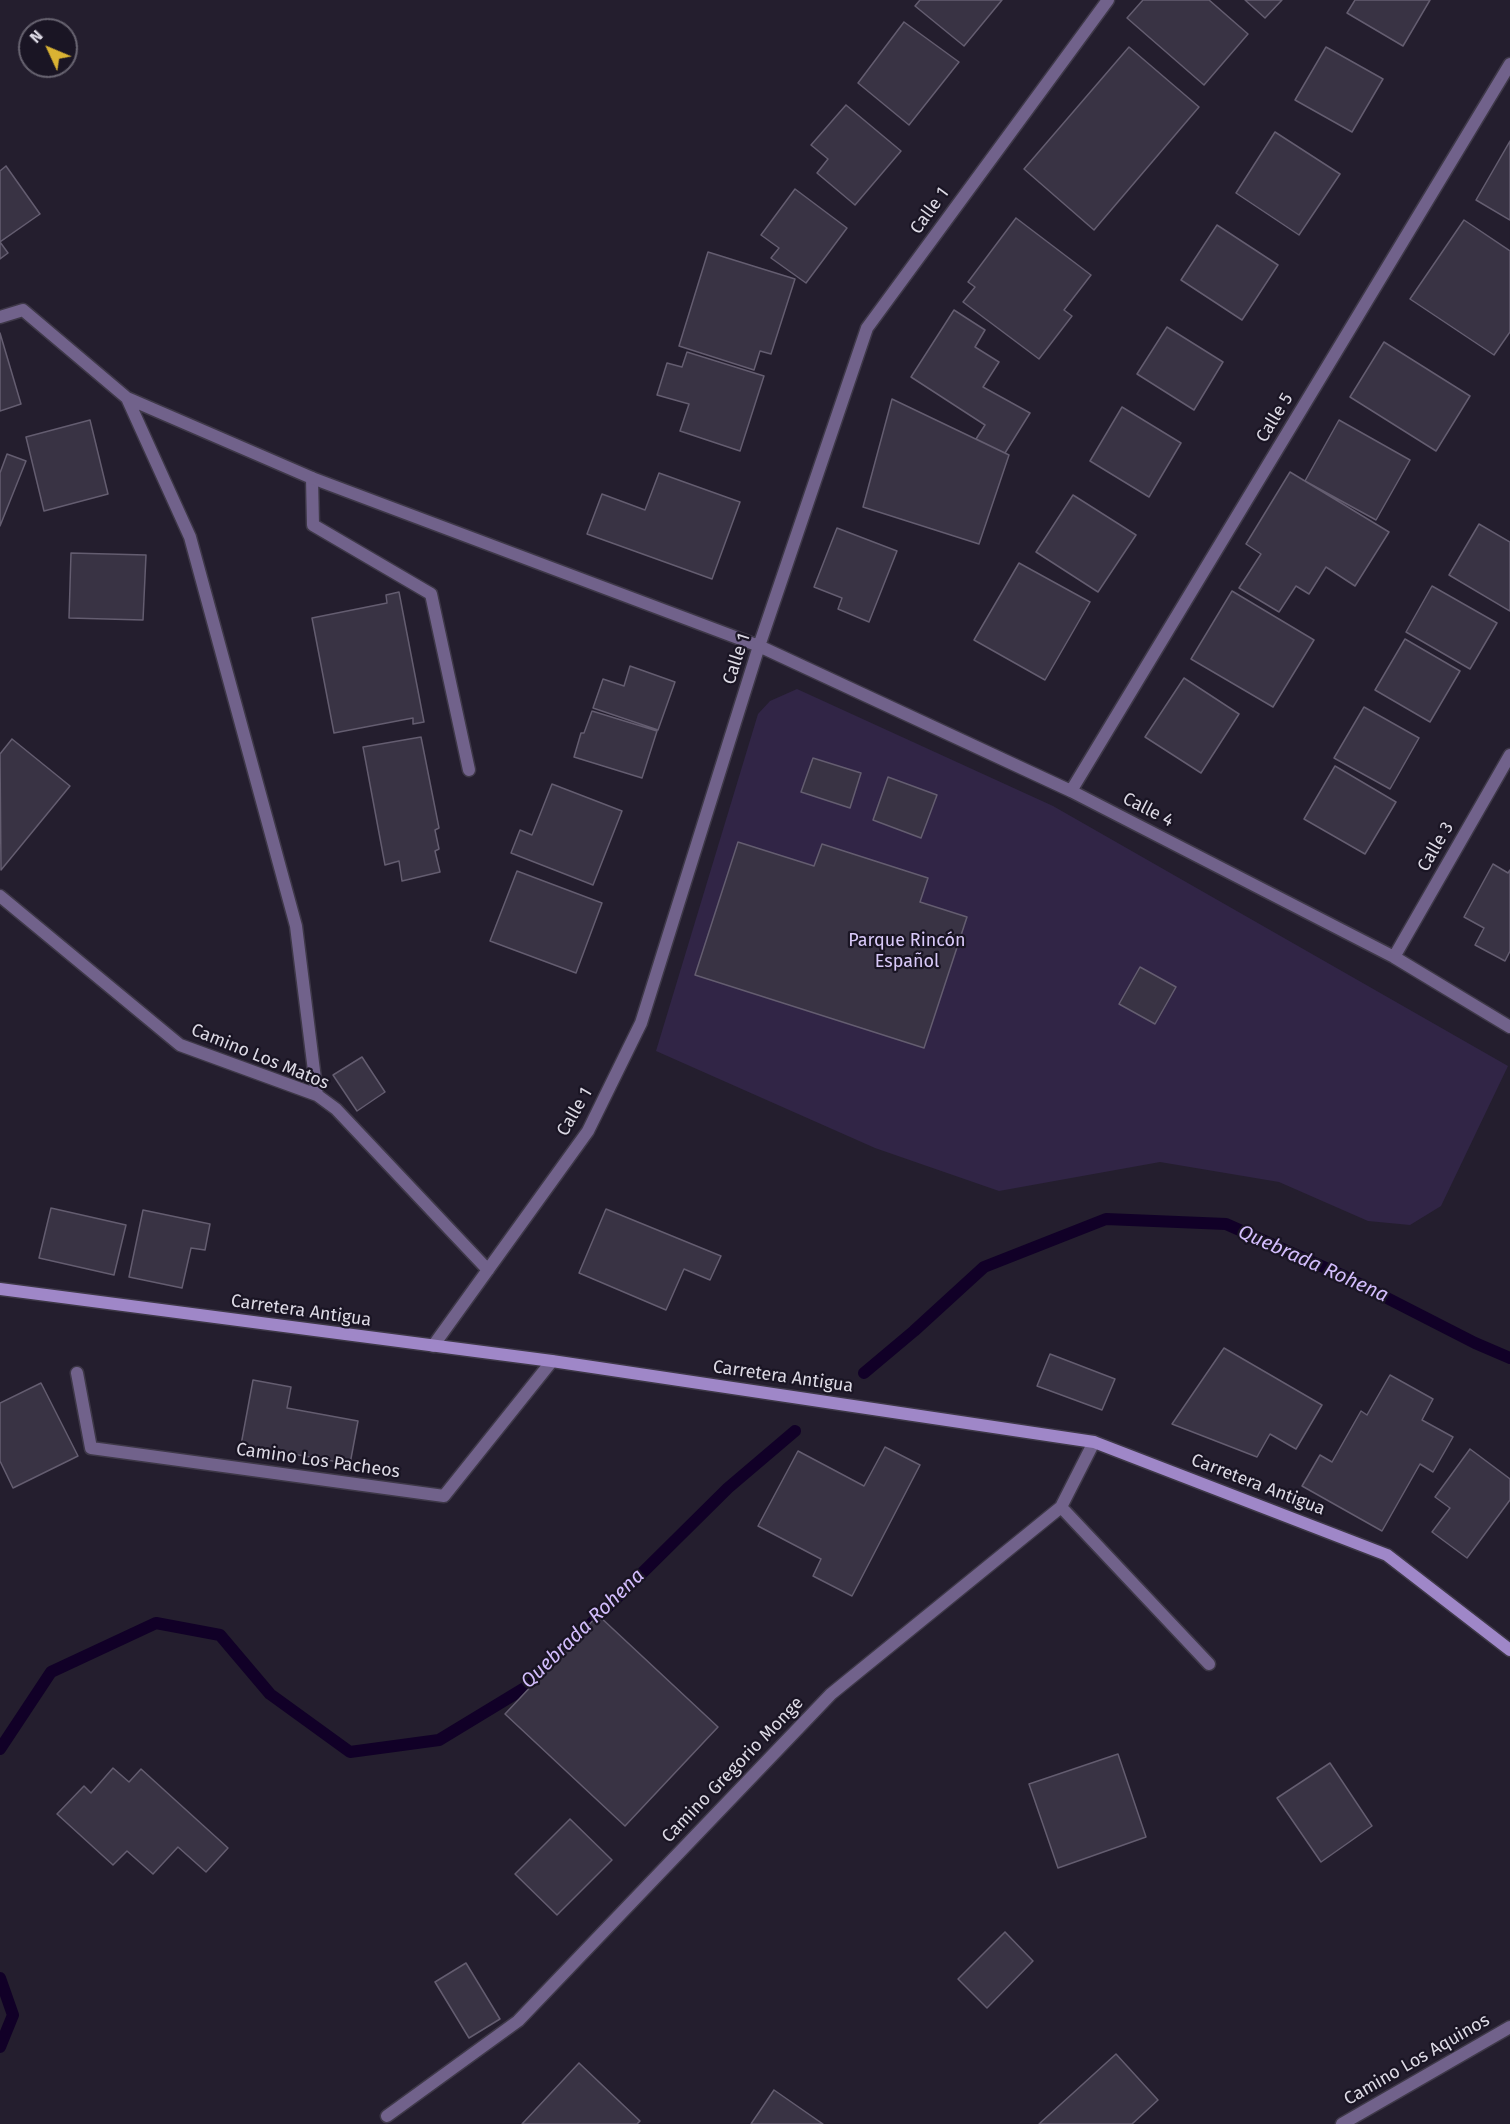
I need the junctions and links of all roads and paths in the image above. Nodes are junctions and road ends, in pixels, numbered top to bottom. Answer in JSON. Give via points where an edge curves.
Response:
{"nodes":[{"id":1,"x":1108,"y":0,"type":"edge"},
{"id":2,"x":1510,"y":64,"type":"edge"},
{"id":3,"x":0,"y":317,"type":"edge"},
{"id":4,"x":127,"y":398,"type":"junction"},
{"id":5,"x":312,"y":478,"type":"junction"},
{"id":6,"x":759,"y":646,"type":"junction"},
{"id":7,"x":1510,"y":754,"type":"edge"},
{"id":8,"x":469,"y":770,"type":"dead end"},
{"id":9,"x":1071,"y":791,"type":"junction"},
{"id":10,"x":0,"y":896,"type":"edge"},
{"id":11,"x":1394,"y":957,"type":"junction"},
{"id":12,"x":1510,"y":1027,"type":"edge"},
{"id":13,"x":317,"y":1095,"type":"junction"},
{"id":14,"x":488,"y":1270,"type":"junction"},
{"id":15,"x":0,"y":1289,"type":"edge"},
{"id":16,"x":433,"y":1347,"type":"junction"},
{"id":17,"x":552,"y":1361,"type":"junction"},
{"id":18,"x":77,"y":1373,"type":"dead end"},
{"id":19,"x":1094,"y":1442,"type":"junction"},
{"id":20,"x":1061,"y":1507,"type":"junction"},
{"id":21,"x":1510,"y":1650,"type":"edge"},
{"id":22,"x":1209,"y":1664,"type":"dead end"},
{"id":23,"x":1510,"y":2027,"type":"edge"},
{"id":24,"x":387,"y":2116,"type":"dead end"},
{"id":25,"x":1342,"y":2124,"type":"edge"}],
"edges":[{"from":1,"to":6,"type":"street","name":"Calle 1","via":[[867,328]]},
{"from":2,"to":9,"type":"street","name":"Calle 5"},
{"from":3,"to":4,"type":"street","via":[[23,310]]},
{"from":4,"to":5,"type":"street","name":"Calle 4"},
{"from":4,"to":13,"type":"street","via":[[190,537],[296,926]]},
{"from":5,"to":6,"type":"street","name":"Calle 4"},
{"from":5,"to":8,"type":"street","via":[[313,525],[431,594]]},
{"from":6,"to":9,"type":"street","name":"Calle 4"},
{"from":6,"to":14,"type":"street","name":"Calle 1","via":[[641,1023],[588,1131]]},
{"from":7,"to":11,"type":"street","name":"Calle 3"},
{"from":9,"to":11,"type":"street","name":"Calle 4"},
{"from":10,"to":13,"type":"street","name":"Camino Los Matos","via":[[180,1045]]},
{"from":11,"to":12,"type":"street","name":"Calle 4"},
{"from":13,"to":14,"type":"street","name":"Camino Los Matos","via":[[336,1109]]},
{"from":14,"to":16,"type":"street","name":"Calle 1"},
{"from":15,"to":16,"type":"street","name":"Carretera Antigua"},
{"from":16,"to":17,"type":"street","name":"Carretera Antigua"},
{"from":17,"to":18,"type":"street","name":"Camino Los Pacheos","via":[[444,1496],[91,1448]]},
{"from":17,"to":19,"type":"street","name":"Carretera Antigua"},
{"from":19,"to":20,"type":"street","name":"Camino Gregorio Monge"},
{"from":19,"to":21,"type":"street","name":"Carretera Antigua","via":[[1388,1555]]},
{"from":20,"to":22,"type":"street"},
{"from":20,"to":24,"type":"street","name":"Camino Gregorio Monge","via":[[831,1695],[518,2020]]},
{"from":23,"to":25,"type":"street","name":"Camino Los Aquinos"}]}
